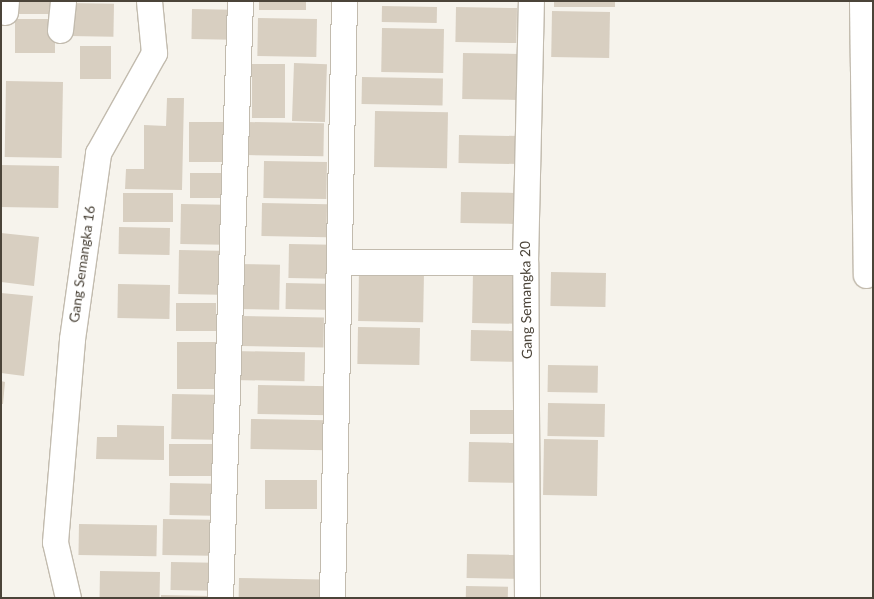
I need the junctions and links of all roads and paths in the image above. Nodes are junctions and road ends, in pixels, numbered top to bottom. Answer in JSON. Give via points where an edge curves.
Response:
{"nodes":[{"id":1,"x":63,"y":1,"type":"edge"},
{"id":2,"x":149,"y":1,"type":"edge"},
{"id":3,"x":240,"y":1,"type":"edge"},
{"id":4,"x":344,"y":1,"type":"edge"},
{"id":5,"x":531,"y":1,"type":"edge"},
{"id":6,"x":862,"y":1,"type":"edge"},
{"id":7,"x":60,"y":30,"type":"dead end"},
{"id":8,"x":339,"y":262,"type":"junction"},
{"id":9,"x":525,"y":262,"type":"junction"},
{"id":10,"x":866,"y":276,"type":"dead end"},
{"id":11,"x":68,"y":598,"type":"edge"},
{"id":12,"x":220,"y":598,"type":"edge"},
{"id":13,"x":332,"y":598,"type":"edge"},
{"id":14,"x":527,"y":598,"type":"edge"}],
"edges":[{"from":1,"to":7,"type":"street"},
{"from":2,"to":11,"type":"street","name":"Gang Semangka 16","via":[[154,53],[98,153],[72,339],[55,542]]},
{"from":3,"to":12,"type":"street"},
{"from":4,"to":8,"type":"street"},
{"from":5,"to":9,"type":"street","name":"Gang Semangka 20"},
{"from":6,"to":10,"type":"street"},
{"from":8,"to":9,"type":"street"},
{"from":8,"to":13,"type":"street"},
{"from":9,"to":14,"type":"street","name":"Gang Semangka 20"}]}
